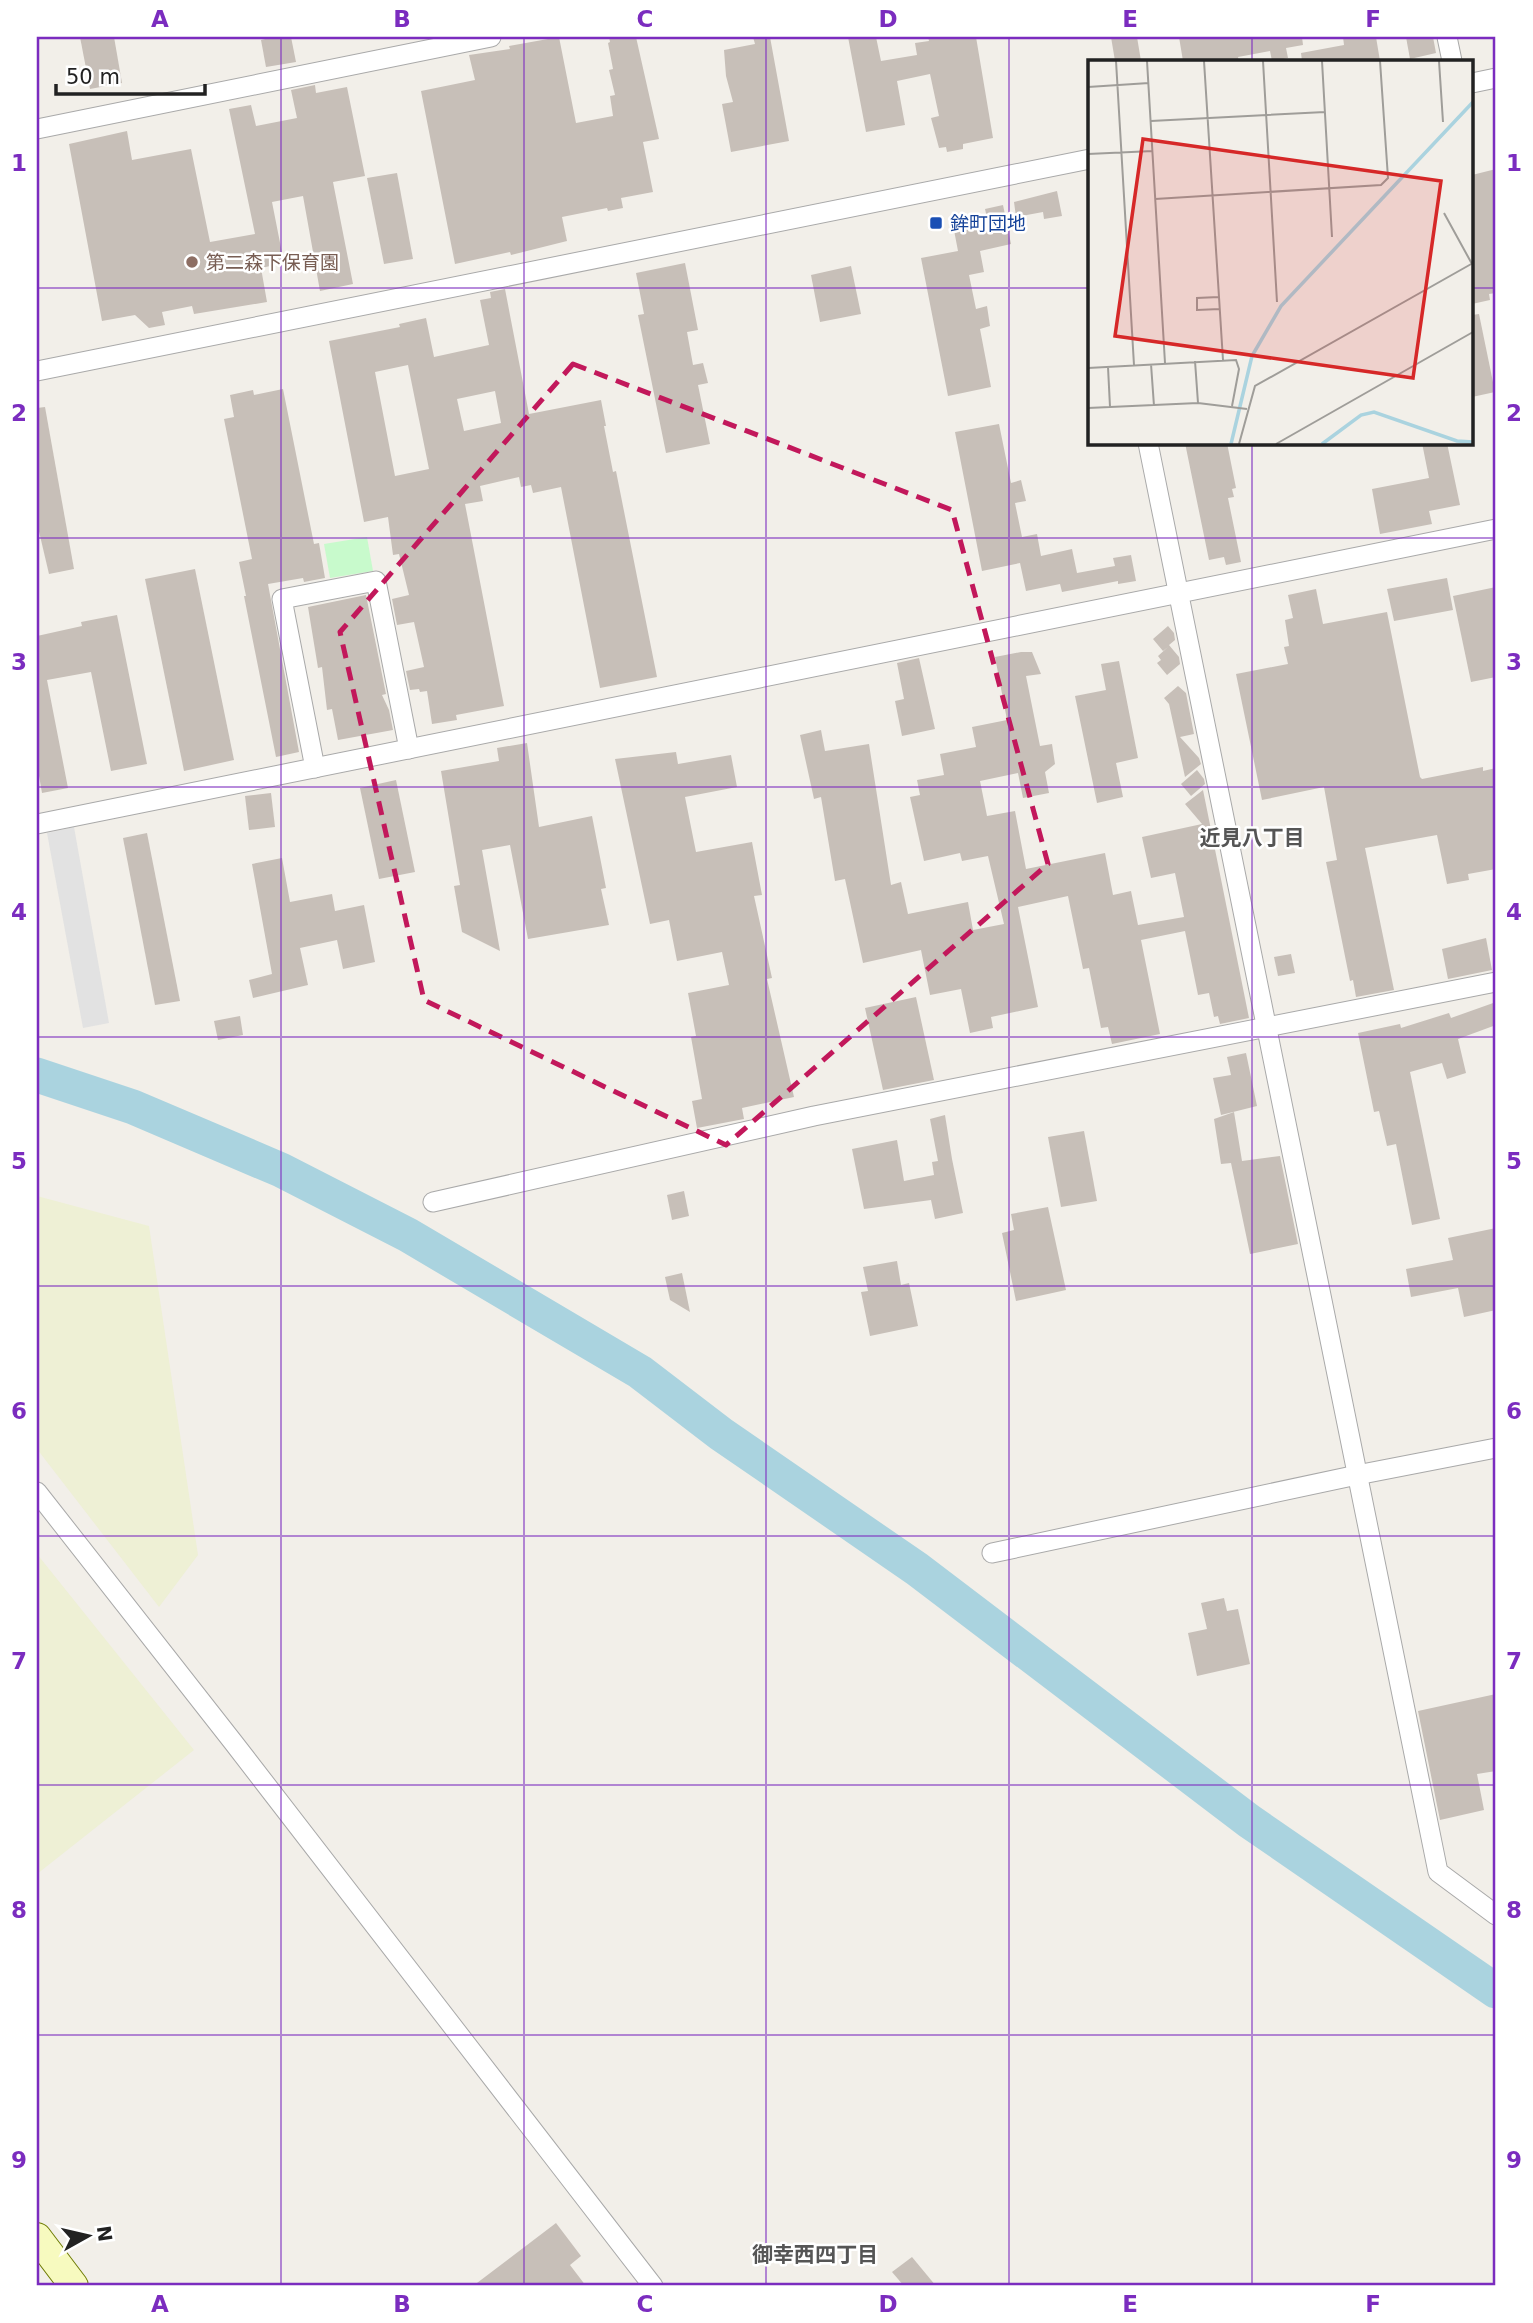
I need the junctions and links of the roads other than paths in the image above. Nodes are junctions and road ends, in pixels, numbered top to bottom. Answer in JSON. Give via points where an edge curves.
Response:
{"nodes":[{"id":1,"x":491,"y":37,"type":"edge"},
{"id":2,"x":1447,"y":37,"type":"edge"},
{"id":3,"x":1451,"y":60,"type":"edge"},
{"id":4,"x":1496,"y":78,"type":"edge"},
{"id":5,"x":1474,"y":83,"type":"edge"},
{"id":6,"x":37,"y":129,"type":"edge"},
{"id":7,"x":1088,"y":159,"type":"edge"},
{"id":8,"x":37,"y":371,"type":"edge"},
{"id":9,"x":1148,"y":444,"type":"edge"},
{"id":10,"x":1496,"y":529,"type":"edge"},
{"id":11,"x":1178,"y":593,"type":"junction"},
{"id":12,"x":408,"y":749,"type":"junction"},
{"id":13,"x":315,"y":768,"type":"junction"},
{"id":14,"x":37,"y":824,"type":"edge"},
{"id":15,"x":1496,"y":982,"type":"edge"},
{"id":16,"x":1267,"y":1027,"type":"junction"},
{"id":17,"x":433,"y":1202,"type":"dead end"},
{"id":18,"x":1496,"y":1448,"type":"edge"},
{"id":19,"x":1357,"y":1475,"type":"junction"},
{"id":20,"x":37,"y":1492,"type":"edge"},
{"id":21,"x":992,"y":1553,"type":"dead end"},
{"id":22,"x":1496,"y":1915,"type":"edge"},
{"id":23,"x":37,"y":2237,"type":"edge"},
{"id":24,"x":74,"y":2286,"type":"edge"},
{"id":25,"x":653,"y":2286,"type":"edge"}],
"edges":[{"from":1,"to":6,"type":"street"},
{"from":2,"to":3,"type":"street"},
{"from":4,"to":5,"type":"street"},
{"from":7,"to":8,"type":"street"},
{"from":9,"to":11,"type":"street"},
{"from":10,"to":11,"type":"street"},
{"from":11,"to":12,"type":"street"},
{"from":11,"to":16,"type":"street"},
{"from":12,"to":13,"type":"street"},
{"from":12,"to":13,"type":"street","via":[[376,581],[282,599]]},
{"from":13,"to":14,"type":"street"},
{"from":15,"to":16,"type":"street"},
{"from":16,"to":17,"type":"street","via":[[814,1116]]},
{"from":16,"to":19,"type":"street"},
{"from":18,"to":19,"type":"street"},
{"from":19,"to":21,"type":"street"},
{"from":19,"to":22,"type":"street","via":[[1438,1872]]},
{"from":20,"to":25,"type":"street"},
{"from":23,"to":24,"type":"main road"}]}
